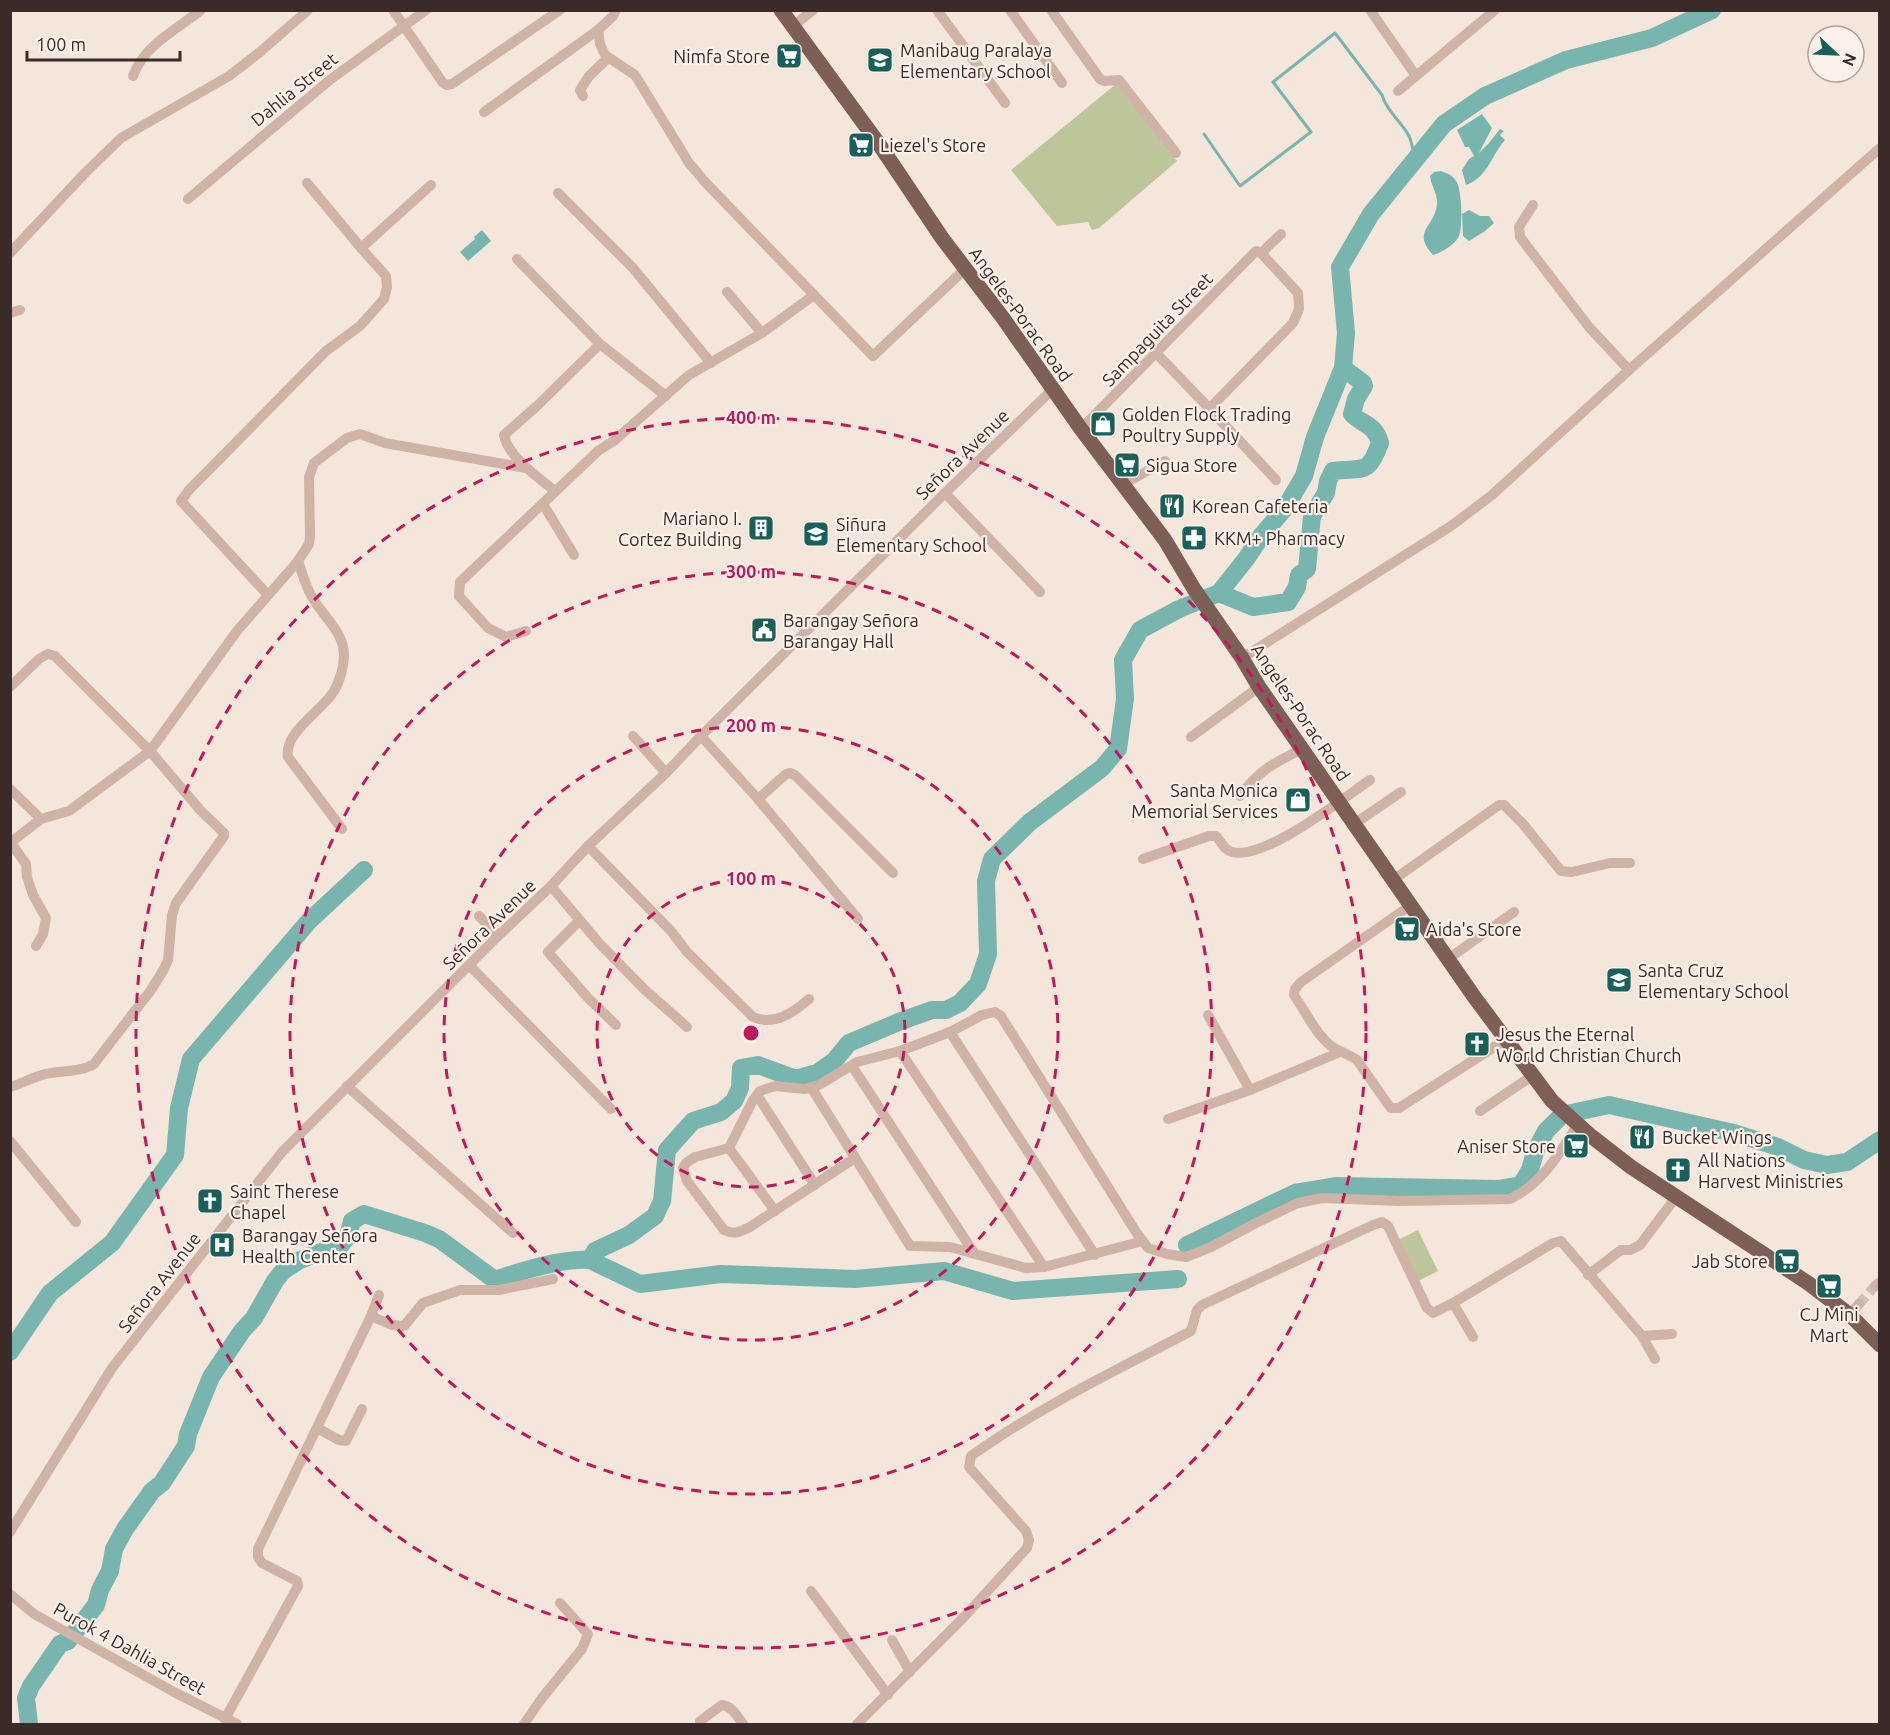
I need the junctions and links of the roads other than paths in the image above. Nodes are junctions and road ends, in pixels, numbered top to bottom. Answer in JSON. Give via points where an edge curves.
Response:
{"nodes":[{"id":1,"x":201,"y":10,"type":"edge"},
{"id":2,"x":308,"y":10,"type":"edge"},
{"id":3,"x":393,"y":10,"type":"edge"},
{"id":4,"x":426,"y":10,"type":"edge"},
{"id":5,"x":560,"y":10,"type":"edge"},
{"id":6,"x":616,"y":10,"type":"edge"},
{"id":7,"x":781,"y":10,"type":"edge"},
{"id":8,"x":813,"y":10,"type":"edge"},
{"id":9,"x":937,"y":10,"type":"edge"},
{"id":10,"x":1010,"y":10,"type":"edge"},
{"id":11,"x":1051,"y":10,"type":"edge"},
{"id":12,"x":1495,"y":10,"type":"edge"},
{"id":13,"x":1372,"y":11,"type":"edge"},
{"id":14,"x":404,"y":25,"type":"junction"},
{"id":15,"x":793,"y":26,"type":"junction"},
{"id":16,"x":598,"y":30,"type":"junction"},
{"id":17,"x":608,"y":58,"type":"junction"},
{"id":18,"x":133,"y":76,"type":"dead end"},
{"id":19,"x":1416,"y":76,"type":"junction"},
{"id":20,"x":1062,"y":83,"type":"dead end"},
{"id":21,"x":1398,"y":91,"type":"dead end"},
{"id":22,"x":583,"y":96,"type":"dead end"},
{"id":23,"x":1005,"y":103,"type":"dead end"},
{"id":24,"x":484,"y":112,"type":"dead end"},
{"id":25,"x":1880,"y":148,"type":"edge"},
{"id":26,"x":1176,"y":153,"type":"dead end"},
{"id":27,"x":307,"y":183,"type":"dead end"},
{"id":28,"x":431,"y":185,"type":"dead end"},
{"id":29,"x":558,"y":193,"type":"dead end"},
{"id":30,"x":188,"y":200,"type":"dead end"},
{"id":31,"x":1533,"y":206,"type":"dead end"},
{"id":32,"x":1281,"y":234,"type":"dead end"},
{"id":33,"x":361,"y":248,"type":"junction"},
{"id":34,"x":10,"y":252,"type":"edge"},
{"id":35,"x":1259,"y":252,"type":"junction"},
{"id":36,"x":517,"y":259,"type":"dead end"},
{"id":37,"x":965,"y":270,"type":"junction"},
{"id":38,"x":727,"y":292,"type":"dead end"},
{"id":39,"x":814,"y":295,"type":"junction"},
{"id":40,"x":762,"y":333,"type":"junction"},
{"id":41,"x":600,"y":344,"type":"junction"},
{"id":42,"x":1157,"y":354,"type":"junction"},
{"id":43,"x":711,"y":363,"type":"junction"},
{"id":44,"x":1629,"y":370,"type":"junction"},
{"id":45,"x":1052,"y":390,"type":"junction"},
{"id":46,"x":666,"y":396,"type":"junction"},
{"id":47,"x":1208,"y":407,"type":"junction"},
{"id":48,"x":1081,"y":429,"type":"junction"},
{"id":49,"x":1165,"y":461,"type":"dead end"},
{"id":50,"x":526,"y":468,"type":"junction"},
{"id":51,"x":1276,"y":480,"type":"dead end"},
{"id":52,"x":1124,"y":484,"type":"junction"},
{"id":53,"x":555,"y":490,"type":"junction"},
{"id":54,"x":945,"y":493,"type":"junction"},
{"id":55,"x":543,"y":504,"type":"junction"},
{"id":56,"x":574,"y":555,"type":"dead end"},
{"id":57,"x":298,"y":561,"type":"junction"},
{"id":58,"x":1040,"y":592,"type":"dead end"},
{"id":59,"x":268,"y":595,"type":"junction"},
{"id":60,"x":526,"y":631,"type":"dead end"},
{"id":61,"x":1242,"y":658,"type":"junction"},
{"id":62,"x":10,"y":687,"type":"edge"},
{"id":63,"x":1259,"y":687,"type":"junction"},
{"id":64,"x":633,"y":736,"type":"dead end"},
{"id":65,"x":701,"y":736,"type":"junction"},
{"id":66,"x":1191,"y":736,"type":"dead end"},
{"id":67,"x":1302,"y":749,"type":"junction"},
{"id":68,"x":150,"y":751,"type":"junction"},
{"id":69,"x":666,"y":773,"type":"junction"},
{"id":70,"x":1370,"y":780,"type":"dead end"},
{"id":71,"x":10,"y":789,"type":"edge"},
{"id":72,"x":1401,"y":792,"type":"dead end"},
{"id":73,"x":1240,"y":796,"type":"dead end"},
{"id":74,"x":758,"y":799,"type":"junction"},
{"id":75,"x":1338,"y":801,"type":"junction"},
{"id":76,"x":41,"y":819,"type":"junction"},
{"id":77,"x":1354,"y":824,"type":"junction"},
{"id":78,"x":342,"y":829,"type":"dead end"},
{"id":79,"x":11,"y":843,"type":"edge"},
{"id":80,"x":588,"y":846,"type":"junction"},
{"id":81,"x":1143,"y":859,"type":"dead end"},
{"id":82,"x":1630,"y":863,"type":"dead end"},
{"id":83,"x":893,"y":873,"type":"dead end"},
{"id":84,"x":1394,"y":880,"type":"junction"},
{"id":85,"x":551,"y":886,"type":"junction"},
{"id":86,"x":1411,"y":905,"type":"junction"},
{"id":87,"x":1514,"y":912,"type":"dead end"},
{"id":88,"x":479,"y":916,"type":"dead end"},
{"id":89,"x":858,"y":919,"type":"dead end"},
{"id":90,"x":579,"y":921,"type":"junction"},
{"id":91,"x":498,"y":936,"type":"junction"},
{"id":92,"x":36,"y":946,"type":"dead end"},
{"id":93,"x":1448,"y":959,"type":"junction"},
{"id":94,"x":470,"y":966,"type":"junction"},
{"id":95,"x":809,"y":999,"type":"dead end"},
{"id":96,"x":1208,"y":1014,"type":"dead end"},
{"id":97,"x":616,"y":1025,"type":"dead end"},
{"id":98,"x":687,"y":1027,"type":"dead end"},
{"id":99,"x":950,"y":1032,"type":"junction"},
{"id":100,"x":1505,"y":1040,"type":"junction"},
{"id":101,"x":900,"y":1051,"type":"junction"},
{"id":102,"x":1340,"y":1052,"type":"junction"},
{"id":103,"x":852,"y":1066,"type":"junction"},
{"id":104,"x":1532,"y":1076,"type":"junction"},
{"id":105,"x":347,"y":1086,"type":"junction"},
{"id":106,"x":10,"y":1087,"type":"edge"},
{"id":107,"x":811,"y":1087,"type":"junction"},
{"id":108,"x":1250,"y":1090,"type":"junction"},
{"id":109,"x":757,"y":1095,"type":"junction"},
{"id":110,"x":611,"y":1109,"type":"dead end"},
{"id":111,"x":1479,"y":1111,"type":"dead end"},
{"id":112,"x":1168,"y":1119,"type":"dead end"},
{"id":113,"x":1575,"y":1122,"type":"junction"},
{"id":114,"x":10,"y":1141,"type":"edge"},
{"id":115,"x":729,"y":1148,"type":"junction"},
{"id":116,"x":855,"y":1158,"type":"junction"},
{"id":117,"x":815,"y":1185,"type":"junction"},
{"id":118,"x":1676,"y":1197,"type":"junction"},
{"id":119,"x":775,"y":1211,"type":"junction"},
{"id":120,"x":76,"y":1222,"type":"dead end"},
{"id":121,"x":513,"y":1233,"type":"dead end"},
{"id":122,"x":1143,"y":1242,"type":"junction"},
{"id":123,"x":974,"y":1252,"type":"junction"},
{"id":124,"x":1095,"y":1255,"type":"junction"},
{"id":125,"x":1044,"y":1267,"type":"junction"},
{"id":126,"x":1588,"y":1275,"type":"junction"},
{"id":127,"x":553,"y":1279,"type":"dead end"},
{"id":128,"x":379,"y":1295,"type":"dead end"},
{"id":129,"x":1453,"y":1303,"type":"junction"},
{"id":130,"x":371,"y":1316,"type":"junction"},
{"id":131,"x":1672,"y":1334,"type":"dead end"},
{"id":132,"x":1473,"y":1336,"type":"dead end"},
{"id":133,"x":1641,"y":1336,"type":"junction"},
{"id":134,"x":1880,"y":1345,"type":"edge"},
{"id":135,"x":1655,"y":1359,"type":"dead end"},
{"id":136,"x":362,"y":1409,"type":"dead end"},
{"id":137,"x":317,"y":1428,"type":"junction"},
{"id":138,"x":10,"y":1532,"type":"edge"},
{"id":139,"x":811,"y":1591,"type":"dead end"},
{"id":140,"x":10,"y":1594,"type":"edge"},
{"id":141,"x":560,"y":1603,"type":"dead end"},
{"id":142,"x":892,"y":1640,"type":"dead end"},
{"id":143,"x":910,"y":1672,"type":"junction"},
{"id":144,"x":888,"y":1695,"type":"junction"},
{"id":145,"x":225,"y":1719,"type":"junction"},
{"id":146,"x":700,"y":1721,"type":"dead end"},
{"id":147,"x":237,"y":1725,"type":"edge"},
{"id":148,"x":524,"y":1725,"type":"edge"},
{"id":149,"x":743,"y":1725,"type":"edge"},
{"id":150,"x":857,"y":1725,"type":"edge"}],
"edges":[{"from":1,"to":18,"type":"street","via":[[153,46]]},
{"from":2,"to":34,"type":"street","via":[[228,76],[121,138]]},
{"from":3,"to":14,"type":"street"},
{"from":4,"to":14,"type":"street","name":"Dahlia Street"},
{"from":5,"to":14,"type":"street","via":[[447,85]]},
{"from":6,"to":16,"type":"street"},
{"from":7,"to":15,"type":"main road","name":"Angeles-Porac Road"},
{"from":8,"to":15,"type":"street"},
{"from":9,"to":23,"type":"street"},
{"from":10,"to":20,"type":"street"},
{"from":11,"to":26,"type":"street","via":[[1100,79],[1119,80]]},
{"from":12,"to":19,"type":"street"},
{"from":13,"to":19,"type":"street"},
{"from":14,"to":30,"type":"street","name":"Dahlia Street","via":[[331,79]]},
{"from":15,"to":37,"type":"main road","name":"Angeles-Porac Road"},
{"from":16,"to":17,"type":"street"},
{"from":16,"to":24,"type":"street"},
{"from":17,"to":22,"type":"street","via":[[584,82],[580,90]]},
{"from":17,"to":39,"type":"street","via":[[635,75],[689,163]]},
{"from":19,"to":21,"type":"street"},
{"from":25,"to":44,"type":"street"},
{"from":27,"to":33,"type":"street"},
{"from":28,"to":33,"type":"street"},
{"from":29,"to":43,"type":"street","via":[[633,268]]},
{"from":31,"to":44,"type":"street","via":[[1519,227],[1520,237],[1589,327]]},
{"from":32,"to":35,"type":"street","name":"Sampaguita Street"},
{"from":33,"to":59,"type":"street","via":[[386,276],[384,299],[360,326],[326,351],[181,501]]},
{"from":35,"to":42,"type":"street","name":"Sampaguita Street"},
{"from":35,"to":47,"type":"street","via":[[1298,293],[1298,314]]},
{"from":36,"to":41,"type":"street"},
{"from":37,"to":39,"type":"street","via":[[873,356]]},
{"from":37,"to":45,"type":"main road","name":"Angeles-Porac Road"},
{"from":38,"to":40,"type":"street"},
{"from":39,"to":40,"type":"street"},
{"from":40,"to":43,"type":"street"},
{"from":41,"to":46,"type":"street"},
{"from":41,"to":50,"type":"street","via":[[504,435]]},
{"from":42,"to":47,"type":"street"},
{"from":42,"to":48,"type":"street","name":"Sampaguita Street"},
{"from":43,"to":46,"type":"street","via":[[689,375]]},
{"from":44,"to":61,"type":"street","via":[[1467,514]]},
{"from":45,"to":48,"type":"main road","name":"Angeles-Porac Road"},
{"from":45,"to":54,"type":"street","name":"Señora Avenue"},
{"from":46,"to":53,"type":"street"},
{"from":47,"to":51,"type":"street"},
{"from":48,"to":52,"type":"main road","name":"Angeles-Porac Road"},
{"from":49,"to":52,"type":"street"},
{"from":50,"to":53,"type":"street"},
{"from":50,"to":57,"type":"street","via":[[385,443],[360,434],[347,438],[312,468],[309,544]]},
{"from":52,"to":61,"type":"main road","name":"Angeles-Porac Road"},
{"from":53,"to":55,"type":"street"},
{"from":54,"to":58,"type":"street"},
{"from":54,"to":65,"type":"street","name":"Señora Avenue"},
{"from":55,"to":56,"type":"street"},
{"from":55,"to":60,"type":"street","via":[[460,582],[459,596],[488,628],[506,637]]},
{"from":57,"to":59,"type":"street"},
{"from":57,"to":78,"type":"street","via":[[310,594],[334,627],[344,654],[334,691],[297,732],[287,751]]},
{"from":59,"to":68,"type":"street","via":[[237,631]]},
{"from":61,"to":63,"type":"main road","name":"Angeles-Porac Road"},
{"from":62,"to":68,"type":"street","via":[[39,659],[48,654],[56,657]]},
{"from":63,"to":66,"type":"street"},
{"from":63,"to":67,"type":"main road","name":"Angeles-Porac Road"},
{"from":64,"to":69,"type":"street"},
{"from":65,"to":69,"type":"street","name":"Señora Avenue"},
{"from":65,"to":74,"type":"street"},
{"from":67,"to":73,"type":"street","via":[[1262,771]]},
{"from":67,"to":75,"type":"main road","name":"Angeles-Porac Road"},
{"from":68,"to":76,"type":"street","via":[[69,811]]},
{"from":68,"to":106,"type":"street","via":[[201,811],[224,831],[224,836],[176,903],[164,969],[94,1064],[85,1069],[41,1075]]},
{"from":69,"to":80,"type":"street","name":"Señora Avenue"},
{"from":70,"to":75,"type":"street"},
{"from":71,"to":76,"type":"street"},
{"from":72,"to":77,"type":"street"},
{"from":74,"to":83,"type":"street","via":[[790,773]]},
{"from":74,"to":89,"type":"street"},
{"from":75,"to":77,"type":"main road","name":"Angeles-Porac Road"},
{"from":75,"to":81,"type":"street","via":[[1285,838],[1260,848],[1232,852],[1216,836],[1209,836]]},
{"from":76,"to":79,"type":"street"},
{"from":77,"to":84,"type":"main road","name":"Angeles-Porac Road"},
{"from":79,"to":92,"type":"street","via":[[26,864],[33,895],[46,918]]},
{"from":80,"to":85,"type":"street","name":"Señora Avenue"},
{"from":80,"to":95,"type":"street","via":[[753,1017],[762,1020],[786,1016]]},
{"from":82,"to":84,"type":"street","via":[[1561,871],[1523,824],[1504,805],[1499,805]]},
{"from":84,"to":86,"type":"main road","name":"Angeles-Porac Road"},
{"from":85,"to":90,"type":"street"},
{"from":85,"to":91,"type":"street","name":"Señora Avenue"},
{"from":86,"to":93,"type":"main road","name":"Angeles-Porac Road"},
{"from":86,"to":102,"type":"street","via":[[1295,989],[1294,995],[1324,1039]]},
{"from":87,"to":93,"type":"street"},
{"from":88,"to":91,"type":"street"},
{"from":90,"to":97,"type":"street","via":[[548,951]]},
{"from":90,"to":98,"type":"street","via":[[644,989]]},
{"from":91,"to":94,"type":"street","name":"Señora Avenue"},
{"from":93,"to":100,"type":"main road","name":"Angeles-Porac Road"},
{"from":94,"to":105,"type":"street","name":"Señora Avenue"},
{"from":94,"to":110,"type":"street"},
{"from":96,"to":108,"type":"street"},
{"from":99,"to":101,"type":"street"},
{"from":99,"to":122,"type":"street","via":[[982,1015],[995,1012],[1001,1016]]},
{"from":99,"to":124,"type":"street"},
{"from":100,"to":102,"type":"street","via":[[1399,1108],[1387,1104],[1357,1060]]},
{"from":100,"to":104,"type":"main road","name":"Angeles-Porac Road"},
{"from":101,"to":103,"type":"street"},
{"from":101,"to":125,"type":"street"},
{"from":102,"to":108,"type":"street"},
{"from":103,"to":107,"type":"street"},
{"from":103,"to":123,"type":"street"},
{"from":104,"to":111,"type":"street"},
{"from":104,"to":113,"type":"main road","name":"Angeles-Porac Road"},
{"from":105,"to":121,"type":"street"},
{"from":105,"to":138,"type":"street","name":"Señora Avenue","via":[[282,1152],[112,1368]]},
{"from":107,"to":109,"type":"street","via":[[776,1086]]},
{"from":107,"to":116,"type":"street"},
{"from":108,"to":112,"type":"street"},
{"from":109,"to":115,"type":"street"},
{"from":109,"to":117,"type":"street"},
{"from":113,"to":118,"type":"main road","name":"Angeles-Porac Road"},
{"from":113,"to":122,"type":"street","via":[[1550,1168],[1523,1193],[1510,1199],[1322,1198],[1298,1203],[1186,1257],[1148,1248]]},
{"from":114,"to":120,"type":"street"},
{"from":115,"to":119,"type":"street"},
{"from":115,"to":119,"type":"street","via":[[686,1163],[683,1168],[687,1181],[730,1233],[738,1233]]},
{"from":116,"to":117,"type":"street"},
{"from":116,"to":123,"type":"street","via":[[910,1246]]},
{"from":117,"to":119,"type":"street"},
{"from":118,"to":126,"type":"street","via":[[1640,1245],[1622,1250]]},
{"from":118,"to":134,"type":"main road","name":"Angeles-Porac Road","via":[[1854,1310]]},
{"from":122,"to":124,"type":"street"},
{"from":123,"to":125,"type":"street","via":[[1026,1268]]},
{"from":124,"to":125,"type":"street"},
{"from":126,"to":129,"type":"street","via":[[1564,1244],[1557,1241]]},
{"from":126,"to":133,"type":"street"},
{"from":127,"to":130,"type":"street","via":[[500,1290],[460,1290],[423,1304],[404,1326]]},
{"from":128,"to":130,"type":"street"},
{"from":129,"to":132,"type":"street"},
{"from":129,"to":143,"type":"street","via":[[1433,1313],[1427,1308],[1388,1226],[1382,1222],[1202,1305],[1191,1331],[993,1439],[971,1455],[969,1467],[1026,1531],[1027,1548]]},
{"from":130,"to":137,"type":"street"},
{"from":131,"to":133,"type":"street"},
{"from":133,"to":135,"type":"street"},
{"from":136,"to":137,"type":"street","via":[[346,1441]]},
{"from":137,"to":145,"type":"street","via":[[258,1548],[262,1563],[297,1581],[298,1586]]},
{"from":139,"to":144,"type":"street"},
{"from":140,"to":145,"type":"street","name":"Purok 4 Dahlia Street","via":[[34,1614]]},
{"from":141,"to":148,"type":"street","via":[[588,1634],[582,1649]]},
{"from":142,"to":143,"type":"street"},
{"from":143,"to":144,"type":"street"},
{"from":144,"to":150,"type":"street"},
{"from":145,"to":147,"type":"street","name":"Purok 4 Dahlia Street"},
{"from":146,"to":149,"type":"street","via":[[727,1705]]}]}
